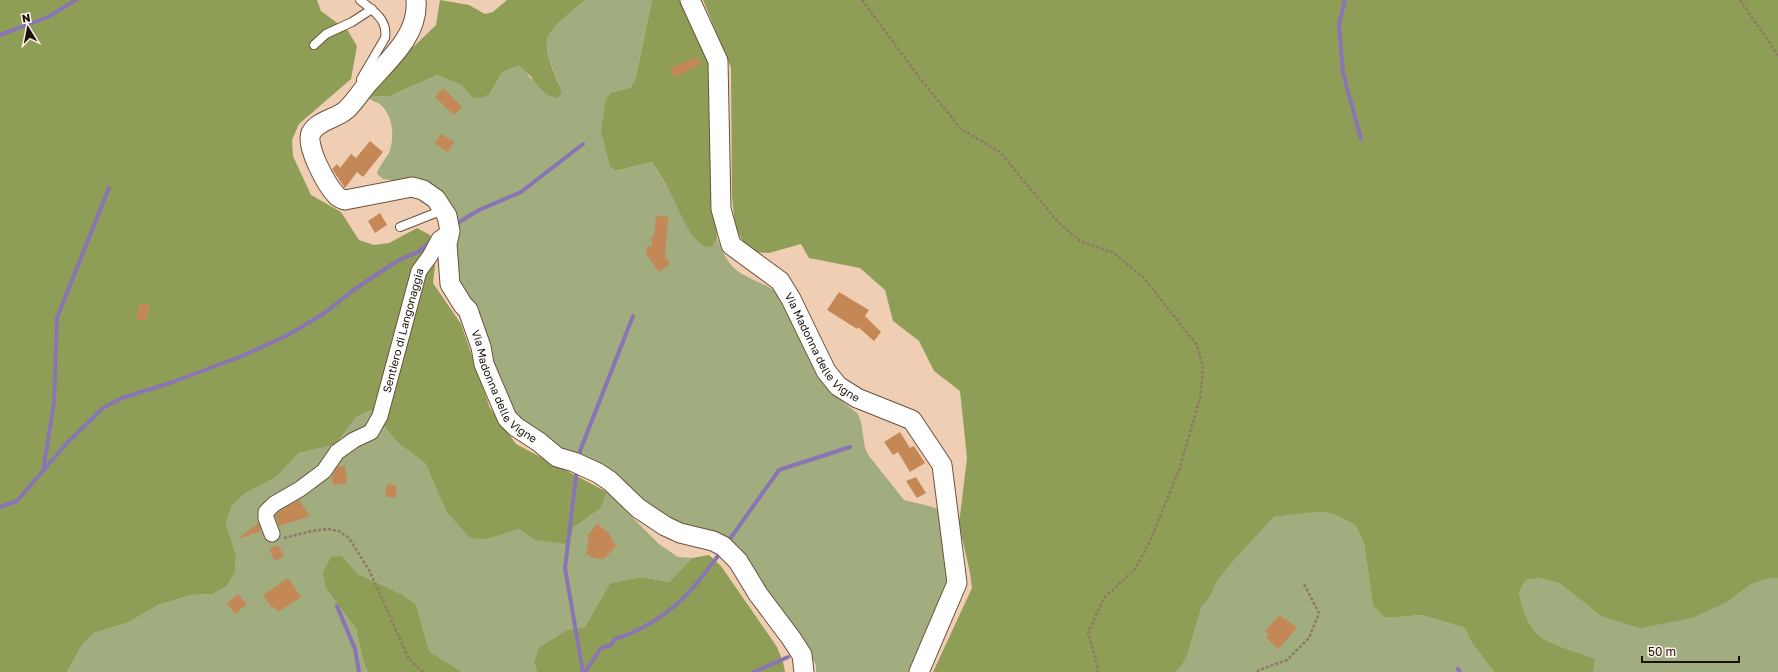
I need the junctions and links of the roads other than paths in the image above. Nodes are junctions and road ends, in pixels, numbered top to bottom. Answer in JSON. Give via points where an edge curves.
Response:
{"nodes":[{"id":1,"x":360,"y":0,"type":"edge"},
{"id":2,"x":416,"y":0,"type":"edge"},
{"id":3,"x":690,"y":0,"type":"edge"},
{"id":4,"x":372,"y":9,"type":"junction"},
{"id":5,"x":314,"y":45,"type":"dead end"},
{"id":6,"x":361,"y":92,"type":"junction"},
{"id":7,"x":443,"y":210,"type":"junction"},
{"id":8,"x":400,"y":227,"type":"dead end"},
{"id":9,"x":450,"y":231,"type":"junction"},
{"id":10,"x":272,"y":534,"type":"road end"},
{"id":11,"x":804,"y":672,"type":"edge"},
{"id":12,"x":919,"y":672,"type":"edge"}],
"edges":[{"from":1,"to":4,"type":"lane"},
{"from":2,"to":6,"type":"street","via":[[417,8],[411,30],[399,50]]},
{"from":3,"to":12,"type":"street","name":"Via Madonna delle Vigne","via":[[718,61],[721,209],[731,245],[780,281],[826,371],[838,386],[858,398],[912,420],[942,465],[957,583]]},
{"from":4,"to":5,"type":"lane","via":[[326,34]]},
{"from":4,"to":6,"type":"lane","via":[[380,16],[386,34],[361,79]]},
{"from":6,"to":7,"type":"street","via":[[346,110],[317,126],[310,137],[321,172],[330,186],[345,200],[412,187],[423,190],[436,199]]},
{"from":7,"to":8,"type":"lane"},
{"from":7,"to":9,"type":"street"},
{"from":9,"to":10,"type":"street","name":"Sentiero di Langonaggia","via":[[439,239],[419,270],[380,416],[374,427],[371,432],[337,452],[324,471],[266,512]]},
{"from":9,"to":11,"type":"street","name":"Via Madonna delle Vigne","via":[[447,244],[450,284],[468,310],[481,346],[484,364],[507,418],[557,458],[574,462],[610,480],[638,508],[666,526],[712,540],[723,546],[738,561],[758,594],[802,655]]}]}
